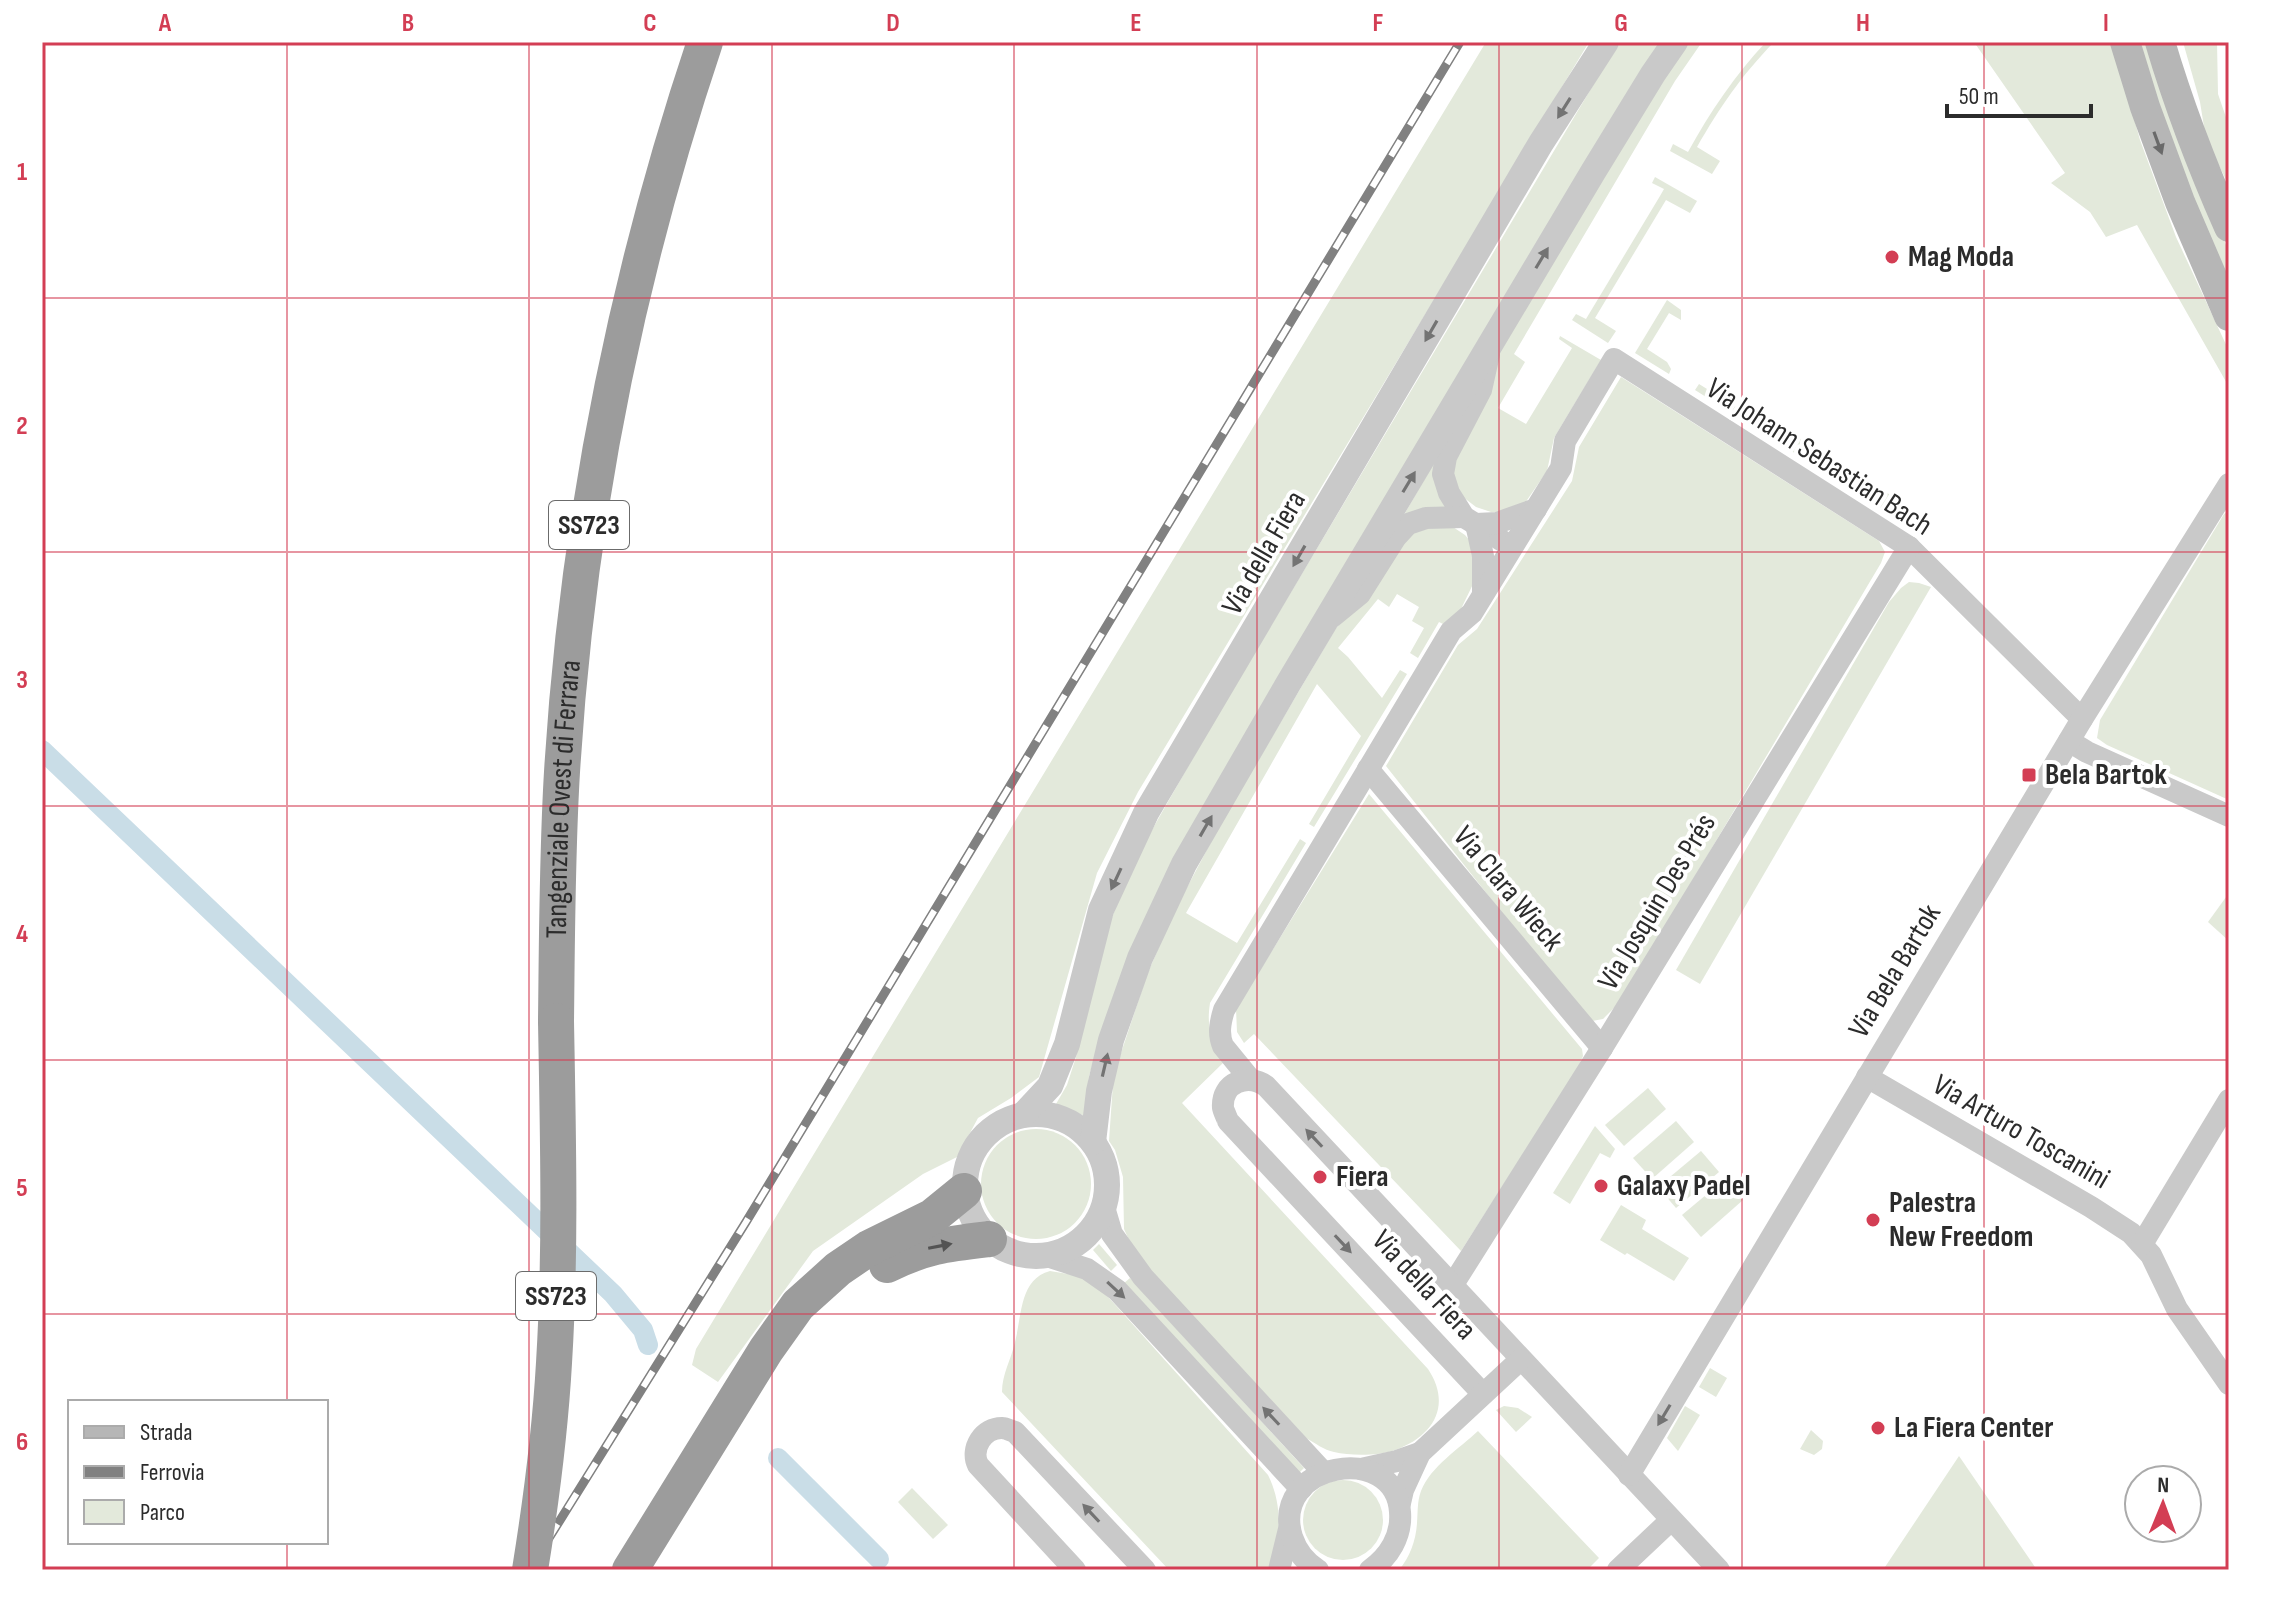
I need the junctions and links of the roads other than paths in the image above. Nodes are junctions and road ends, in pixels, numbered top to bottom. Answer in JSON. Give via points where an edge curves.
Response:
{"nodes":[{"id":1,"x":705,"y":42,"type":"edge"},
{"id":2,"x":1606,"y":42,"type":"edge"},
{"id":3,"x":1675,"y":42,"type":"edge"},
{"id":4,"x":2125,"y":42,"type":"edge"},
{"id":5,"x":2160,"y":42,"type":"edge"},
{"id":6,"x":2229,"y":227,"type":"edge"},
{"id":7,"x":2229,"y":316,"type":"edge"},
{"id":8,"x":1491,"y":345,"type":"junction"},
{"id":9,"x":1614,"y":359,"type":"joint"},
{"id":10,"x":2225,"y":492,"type":"edge"},
{"id":11,"x":1536,"y":509,"type":"junction"},
{"id":12,"x":1470,"y":521,"type":"junction"},
{"id":13,"x":1512,"y":547,"type":"junction"},
{"id":14,"x":1909,"y":547,"type":"junction"},
{"id":15,"x":1483,"y":594,"type":"junction"},
{"id":16,"x":1324,"y":624,"type":"junction"},
{"id":17,"x":2082,"y":719,"type":"junction"},
{"id":18,"x":2069,"y":741,"type":"junction"},
{"id":19,"x":1368,"y":769,"type":"junction"},
{"id":20,"x":2229,"y":816,"type":"edge"},
{"id":21,"x":1602,"y":1048,"type":"junction"},
{"id":22,"x":1867,"y":1077,"type":"junction"},
{"id":23,"x":1250,"y":1079,"type":"junction"},
{"id":24,"x":2229,"y":1100,"type":"edge"},
{"id":25,"x":1023,"y":1115,"type":"junction"},
{"id":26,"x":1093,"y":1142,"type":"junction"},
{"id":27,"x":964,"y":1191,"type":"junction"},
{"id":28,"x":1104,"y":1207,"type":"junction"},
{"id":29,"x":989,"y":1239,"type":"junction"},
{"id":30,"x":2142,"y":1244,"type":"junction"},
{"id":31,"x":1047,"y":1256,"type":"junction"},
{"id":32,"x":1452,"y":1286,"type":"junction"},
{"id":33,"x":1520,"y":1360,"type":"junction"},
{"id":34,"x":2229,"y":1384,"type":"edge"},
{"id":35,"x":1483,"y":1394,"type":"junction"},
{"id":36,"x":1420,"y":1453,"type":"junction"},
{"id":37,"x":1361,"y":1469,"type":"junction"},
{"id":38,"x":1324,"y":1473,"type":"junction"},
{"id":39,"x":1629,"y":1475,"type":"junction"},
{"id":40,"x":1301,"y":1489,"type":"junction"},
{"id":41,"x":1400,"y":1503,"type":"junction"},
{"id":42,"x":1671,"y":1520,"type":"junction"},
{"id":43,"x":1289,"y":1528,"type":"junction"},
{"id":44,"x":530,"y":1570,"type":"edge"},
{"id":45,"x":630,"y":1570,"type":"edge"},
{"id":46,"x":659,"y":1570,"type":"edge"},
{"id":47,"x":1075,"y":1570,"type":"edge"},
{"id":48,"x":1145,"y":1570,"type":"edge"},
{"id":49,"x":1279,"y":1570,"type":"edge"},
{"id":50,"x":1318,"y":1570,"type":"edge"},
{"id":51,"x":1370,"y":1570,"type":"edge"},
{"id":52,"x":1618,"y":1570,"type":"edge"},
{"id":53,"x":1719,"y":1570,"type":"edge"}],
"edges":[{"from":1,"to":44,"type":"highway","name":"Tangenziale Ovest di Ferrara","number":"SS723","bridge":true,"via":[[634,288],[602,446],[575,636],[559,828],[554,1362]]},
{"from":2,"to":25,"type":"street","name":"Via della Fiera","one_way":true,"via":[[1541,143],[1146,813],[1101,910],[1067,1044],[1050,1086]]},
{"from":8,"to":3,"type":"street","one_way":true},
{"from":4,"to":7,"type":"main road","one_way":true,"via":[[2175,188]]},
{"from":5,"to":6,"type":"main road","via":[[2197,154]]},
{"from":8,"to":12,"type":"street","via":[[1481,390],[1444,466],[1449,493]]},
{"from":16,"to":8,"type":"street","one_way":true},
{"from":9,"to":11,"type":"street","name":"Via della Fiera","via":[[1565,441],[1561,468]]},
{"from":9,"to":14,"type":"street","name":"Via Johann Sebastian Bach"},
{"from":10,"to":17,"type":"street","name":"Via Bela Bartok"},
{"from":11,"to":12,"type":"street","via":[[1497,523]]},
{"from":11,"to":13,"type":"street","name":"Via della Fiera"},
{"from":12,"to":13,"type":"street"},
{"from":12,"to":15,"type":"street","via":[[1483,556]]},
{"from":12,"to":16,"type":"street","via":[[1426,518],[1408,524],[1360,594]]},
{"from":13,"to":15,"type":"street","name":"Via della Fiera"},
{"from":14,"to":17,"type":"street","name":"Via Johann Sebastian Bach"},
{"from":14,"to":21,"type":"street","name":"Via Josquin Des Prés"},
{"from":15,"to":19,"type":"street","name":"Via della Fiera","via":[[1472,613],[1451,631]]},
{"from":26,"to":16,"type":"street","one_way":true,"via":[[1111,1040],[1140,958],[1169,894]]},
{"from":17,"to":18,"type":"street","name":"Via Bela Bartok"},
{"from":18,"to":20,"type":"street"},
{"from":18,"to":22,"type":"street","name":"Via Bela Bartok"},
{"from":19,"to":21,"type":"street","name":"Via Clara Wieck"},
{"from":19,"to":23,"type":"street","name":"Via della Fiera","via":[[1224,1010],[1223,1046]]},
{"from":21,"to":32,"type":"street","name":"Via Josquin Des Prés"},
{"from":22,"to":30,"type":"street","name":"Via Arturo Toscanini","via":[[2108,1218]]},
{"from":22,"to":39,"type":"street","name":"Via Bela Bartok","one_way":true},
{"from":32,"to":23,"type":"street","name":"Via della Fiera","one_way":true,"via":[[1266,1086]]},
{"from":23,"to":35,"type":"street","name":"Via della Fiera","one_way":true,"via":[[1232,1085],[1226,1094],[1223,1109],[1228,1121]]},
{"from":24,"to":30,"type":"street"},
{"from":25,"to":26,"type":"street","via":[[1062,1118]]},
{"from":25,"to":27,"type":"street","name":"Via della Fiera","via":[[1003,1121],[979,1142],[965,1170]]},
{"from":26,"to":28,"type":"street","via":[[1108,1184]]},
{"from":27,"to":29,"type":"street","via":[[968,1209]]},
{"from":27,"to":45,"type":"highway","via":[[932,1217],[838,1269],[798,1305]]},
{"from":28,"to":31,"type":"street","via":[[1083,1239]]},
{"from":38,"to":28,"type":"street","one_way":true,"via":[[1143,1277],[1112,1234]]},
{"from":29,"to":31,"type":"street","via":[[1019,1255]]},
{"from":46,"to":29,"type":"highway","one_way":true,"via":[[785,1363],[824,1311],[864,1279],[915,1252]]},
{"from":30,"to":34,"type":"street","name":"Via Arturo Toscanini","via":[[2177,1309]]},
{"from":31,"to":40,"type":"street","one_way":true,"via":[[1087,1269],[1117,1290]]},
{"from":32,"to":33,"type":"street","name":"Via della Fiera"},
{"from":33,"to":35,"type":"street"},
{"from":33,"to":39,"type":"street","name":"Via della Fiera"},
{"from":35,"to":36,"type":"street"},
{"from":36,"to":37,"type":"street"},
{"from":36,"to":41,"type":"street"},
{"from":37,"to":38,"type":"street"},
{"from":37,"to":41,"type":"street","via":[[1386,1481]]},
{"from":38,"to":40,"type":"street"},
{"from":39,"to":42,"type":"street","name":"Via della Fiera"},
{"from":40,"to":43,"type":"street"},
{"from":41,"to":51,"type":"street","via":[[1394,1545]]},
{"from":42,"to":52,"type":"street"},
{"from":42,"to":53,"type":"street","name":"Via della Fiera"},
{"from":43,"to":49,"type":"street"},
{"from":43,"to":50,"type":"street","via":[[1301,1558]]},
{"from":48,"to":47,"type":"street","one_way":true,"via":[[1015,1432],[1004,1428],[985,1435],[975,1450],[978,1465]]}]}
